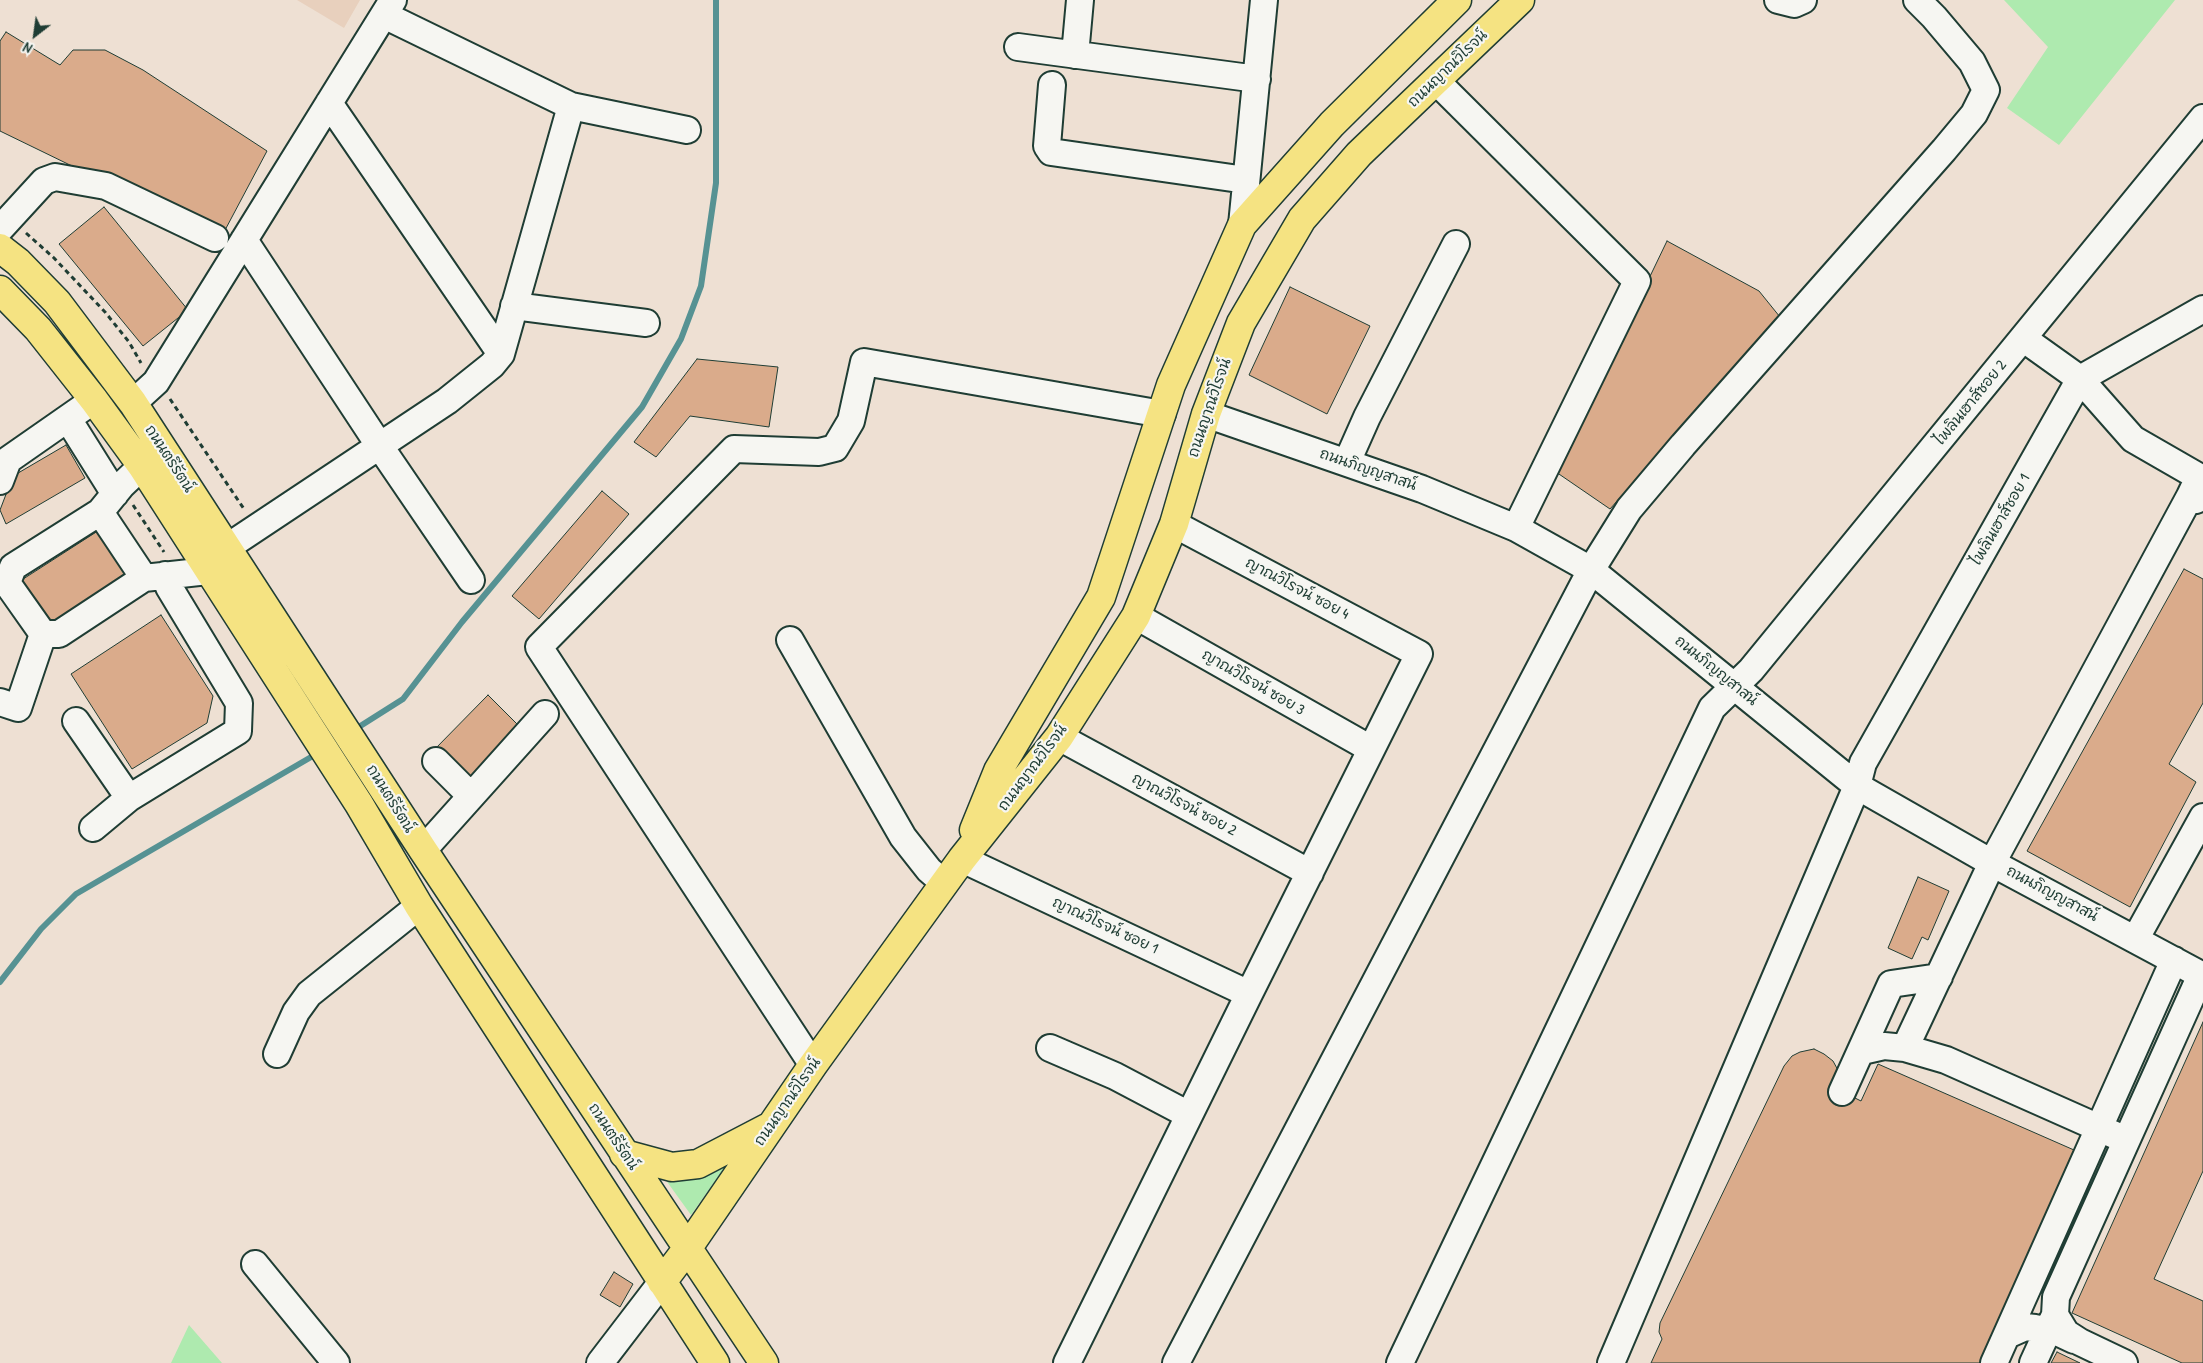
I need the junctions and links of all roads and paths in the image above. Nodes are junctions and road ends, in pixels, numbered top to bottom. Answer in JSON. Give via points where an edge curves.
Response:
{"nodes":[{"id":1,"x":1080,"y":0,"type":"edge"},
{"id":2,"x":1264,"y":0,"type":"edge"},
{"id":3,"x":1458,"y":0,"type":"edge"},
{"id":4,"x":1520,"y":0,"type":"edge"},
{"id":5,"x":1778,"y":0,"type":"edge"},
{"id":6,"x":1803,"y":0,"type":"edge"},
{"id":7,"x":1917,"y":0,"type":"edge"},
{"id":8,"x":388,"y":7,"type":"edge"},
{"id":9,"x":1018,"y":47,"type":"dead end"},
{"id":10,"x":1075,"y":55,"type":"junction"},
{"id":11,"x":1256,"y":79,"type":"junction"},
{"id":12,"x":1436,"y":81,"type":"junction"},
{"id":13,"x":1052,"y":85,"type":"dead end"},
{"id":14,"x":329,"y":103,"type":"junction"},
{"id":15,"x":571,"y":106,"type":"junction"},
{"id":16,"x":2203,"y":118,"type":"edge"},
{"id":17,"x":687,"y":130,"type":"dead end"},
{"id":18,"x":1246,"y":180,"type":"junction"},
{"id":19,"x":1242,"y":224,"type":"junction"},
{"id":20,"x":11,"y":229,"type":"edge"},
{"id":21,"x":215,"y":238,"type":"dead end"},
{"id":22,"x":244,"y":240,"type":"junction"},
{"id":23,"x":1456,"y":244,"type":"dead end"},
{"id":24,"x":0,"y":248,"type":"edge"},
{"id":25,"x":0,"y":290,"type":"edge"},
{"id":26,"x":514,"y":306,"type":"junction"},
{"id":27,"x":2203,"y":309,"type":"edge"},
{"id":28,"x":646,"y":323,"type":"dead end"},
{"id":29,"x":2024,"y":339,"type":"junction"},
{"id":30,"x":501,"y":354,"type":"junction"},
{"id":31,"x":142,"y":365,"type":"dead end"},
{"id":32,"x":2080,"y":379,"type":"junction"},
{"id":33,"x":168,"y":396,"type":"dead end"},
{"id":34,"x":94,"y":400,"type":"junction"},
{"id":35,"x":134,"y":403,"type":"junction"},
{"id":36,"x":1162,"y":414,"type":"junction"},
{"id":37,"x":1206,"y":414,"type":"junction"},
{"id":38,"x":68,"y":419,"type":"junction"},
{"id":39,"x":379,"y":445,"type":"junction"},
{"id":40,"x":1347,"y":462,"type":"junction"},
{"id":41,"x":142,"y":466,"type":"junction"},
{"id":42,"x":0,"y":481,"type":"edge"},
{"id":43,"x":2199,"y":496,"type":"edge"},
{"id":44,"x":116,"y":504,"type":"junction"},
{"id":45,"x":244,"y":508,"type":"dead end"},
{"id":46,"x":1174,"y":524,"type":"junction"},
{"id":47,"x":1516,"y":528,"type":"junction"},
{"id":48,"x":226,"y":548,"type":"junction"},
{"id":49,"x":159,"y":570,"type":"junction"},
{"id":50,"x":1591,"y":570,"type":"junction"},
{"id":51,"x":208,"y":571,"type":"junction"},
{"id":52,"x":471,"y":580,"type":"dead end"},
{"id":53,"x":3,"y":586,"type":"edge"},
{"id":54,"x":1136,"y":616,"type":"junction"},
{"id":55,"x":43,"y":634,"type":"junction"},
{"id":56,"x":790,"y":640,"type":"dead end"},
{"id":57,"x":1735,"y":686,"type":"junction"},
{"id":58,"x":0,"y":702,"type":"edge"},
{"id":59,"x":545,"y":714,"type":"dead end"},
{"id":60,"x":76,"y":721,"type":"dead end"},
{"id":61,"x":1059,"y":737,"type":"junction"},
{"id":62,"x":1371,"y":749,"type":"junction"},
{"id":63,"x":436,"y":761,"type":"dead end"},
{"id":64,"x":1857,"y":786,"type":"junction"},
{"id":65,"x":471,"y":796,"type":"junction"},
{"id":66,"x":129,"y":798,"type":"junction"},
{"id":67,"x":2203,"y":817,"type":"edge"},
{"id":68,"x":93,"y":828,"type":"dead end"},
{"id":69,"x":423,"y":850,"type":"junction"},
{"id":70,"x":2194,"y":854,"type":"edge"},
{"id":71,"x":962,"y":859,"type":"junction"},
{"id":72,"x":1992,"y":863,"type":"junction"},
{"id":73,"x":1310,"y":873,"type":"junction"},
{"id":74,"x":944,"y":883,"type":"junction"},
{"id":75,"x":419,"y":906,"type":"junction"},
{"id":76,"x":2136,"y":938,"type":"junction"},
{"id":77,"x":2174,"y":960,"type":"junction"},
{"id":78,"x":2202,"y":975,"type":"edge"},
{"id":79,"x":1939,"y":977,"type":"junction"},
{"id":80,"x":1249,"y":994,"type":"junction"},
{"id":81,"x":1050,"y":1048,"type":"dead end"},
{"id":82,"x":1906,"y":1048,"type":"junction"},
{"id":83,"x":1862,"y":1051,"type":"junction"},
{"id":84,"x":277,"y":1054,"type":"dead end"},
{"id":85,"x":813,"y":1065,"type":"junction"},
{"id":86,"x":1842,"y":1092,"type":"dead end"},
{"id":87,"x":1189,"y":1115,"type":"junction"},
{"id":88,"x":772,"y":1126,"type":"junction"},
{"id":89,"x":2100,"y":1129,"type":"junction"},
{"id":90,"x":2126,"y":1140,"type":"junction"},
{"id":91,"x":624,"y":1154,"type":"junction"},
{"id":92,"x":687,"y":1249,"type":"junction"},
{"id":93,"x":255,"y":1264,"type":"dead end"},
{"id":94,"x":662,"y":1282,"type":"junction"},
{"id":95,"x":2052,"y":1323,"type":"junction"},
{"id":96,"x":2007,"y":1335,"type":"junction"},
{"id":97,"x":336,"y":1363,"type":"edge"},
{"id":98,"x":600,"y":1363,"type":"edge"},
{"id":99,"x":714,"y":1363,"type":"edge"},
{"id":100,"x":764,"y":1363,"type":"edge"},
{"id":101,"x":1067,"y":1363,"type":"edge"},
{"id":102,"x":1176,"y":1363,"type":"edge"},
{"id":103,"x":1400,"y":1363,"type":"edge"},
{"id":104,"x":1610,"y":1363,"type":"edge"},
{"id":105,"x":1994,"y":1363,"type":"edge"},
{"id":106,"x":2033,"y":1363,"type":"edge"},
{"id":107,"x":2124,"y":1363,"type":"edge"}],
"edges":[{"from":1,"to":10,"type":"street"},
{"from":2,"to":11,"type":"street"},
{"from":3,"to":19,"type":"main road","name":"ถนนญาณวิโรจน์","via":[[1332,124]]},
{"from":4,"to":12,"type":"main road","name":"ถนนญาณวิโรจน์"},
{"from":5,"to":6,"type":"street","via":[[1794,4]]},
{"from":7,"to":50,"type":"street","via":[[1972,62],[1986,90],[1974,114],[1659,473],[1629,509]]},
{"from":8,"to":14,"type":"street"},
{"from":8,"to":15,"type":"street"},
{"from":9,"to":10,"type":"street"},
{"from":10,"to":11,"type":"street"},
{"from":11,"to":18,"type":"street"},
{"from":12,"to":37,"type":"main road","name":"ถนนญาณวิโรจน์","via":[[1359,154],[1302,219],[1241,323]]},
{"from":12,"to":47,"type":"street","via":[[1637,281]]},
{"from":13,"to":18,"type":"street","via":[[1047,146],[1051,152]]},
{"from":14,"to":22,"type":"street"},
{"from":14,"to":30,"type":"street"},
{"from":15,"to":17,"type":"street"},
{"from":15,"to":26,"type":"street"},
{"from":16,"to":29,"type":"street","name":"ไพลินเฮาส์ซอย 2"},
{"from":18,"to":19,"type":"street"},
{"from":19,"to":36,"type":"main road","name":"ถนนญาณวิโรจน์","via":[[1171,385]]},
{"from":20,"to":21,"type":"street","via":[[44,181],[55,177],[106,186]]},
{"from":20,"to":31,"type":"path","via":[[54,258],[105,312],[129,342]]},
{"from":22,"to":35,"type":"street","via":[[156,382]]},
{"from":22,"to":39,"type":"street"},
{"from":23,"to":40,"type":"street"},
{"from":24,"to":35,"type":"main road","name":"ถนนตรีรัตน์","via":[[57,302]]},
{"from":25,"to":34,"type":"main road","name":"ถนนตรีรัตน์","via":[[38,329]]},
{"from":26,"to":28,"type":"street"},
{"from":26,"to":30,"type":"street"},
{"from":27,"to":32,"type":"street"},
{"from":29,"to":32,"type":"street"},
{"from":29,"to":57,"type":"street","name":"ไพลินเฮาส์ซอย 2"},
{"from":30,"to":39,"type":"street","via":[[447,402]]},
{"from":32,"to":43,"type":"street","via":[[2133,439],[2199,476]]},
{"from":32,"to":64,"type":"street","name":"ไพลินเฮาส์ซอย 1","via":[[1863,763]]},
{"from":33,"to":45,"type":"path"},
{"from":34,"to":38,"type":"street"},
{"from":34,"to":41,"type":"main road","name":"ถนนตรีรัตน์"},
{"from":35,"to":48,"type":"main road","name":"ถนนตรีรัตน์"},
{"from":36,"to":37,"type":"main road"},
{"from":36,"to":71,"type":"main road","name":"ถนนญาณวิโรจน์","via":[[1101,597],[998,772]]},
{"from":36,"to":85,"type":"street","via":[[864,362],[851,421],[835,448],[819,452],[734,449],[539,647]]},
{"from":37,"to":40,"type":"street","name":"ถนนภิญญสาสน์"},
{"from":37,"to":46,"type":"main road","name":"ถนนญาณวิโรจน์"},
{"from":38,"to":42,"type":"street","via":[[8,460]]},
{"from":38,"to":44,"type":"street"},
{"from":39,"to":48,"type":"street"},
{"from":39,"to":52,"type":"street"},
{"from":40,"to":47,"type":"street","name":"ถนนภิญญสาสน์"},
{"from":41,"to":44,"type":"street"},
{"from":41,"to":51,"type":"main road","name":"ถนนตรีรัตน์"},
{"from":43,"to":72,"type":"street"},
{"from":44,"to":49,"type":"street"},
{"from":44,"to":49,"type":"path"},
{"from":44,"to":53,"type":"street","via":[[13,567]]},
{"from":46,"to":54,"type":"main road","name":"ถนนญาณวิโรจน์"},
{"from":46,"to":62,"type":"street","name":"ญาณวิโรจน์ ซอย 4","via":[[1419,654]]},
{"from":47,"to":50,"type":"street","name":"ถนนภิญญสาสน์"},
{"from":48,"to":69,"type":"main road","name":"ถนนตรีรัตน์"},
{"from":49,"to":51,"type":"street","via":[[180,575]]},
{"from":49,"to":55,"type":"street","via":[[59,634]]},
{"from":49,"to":66,"type":"street","via":[[238,703],[238,731]]},
{"from":50,"to":57,"type":"street","name":"ถนนภิญญสาสน์"},
{"from":50,"to":102,"type":"street"},
{"from":51,"to":75,"type":"main road","name":"ถนนตรีรัตน์","via":[[359,804]]},
{"from":53,"to":55,"type":"street"},
{"from":54,"to":61,"type":"main road","name":"ถนนญาณวิโรจน์"},
{"from":54,"to":62,"type":"street","name":"ญาณวิโรจน์ ซอย 3"},
{"from":55,"to":58,"type":"street","via":[[18,708]]},
{"from":56,"to":74,"type":"street","via":[[904,837]]},
{"from":57,"to":64,"type":"street","name":"ถนนภิญญสาสน์"},
{"from":57,"to":103,"type":"street","name":"ไพลินเฮาส์ซอย 2","via":[[1712,708]]},
{"from":59,"to":65,"type":"street"},
{"from":60,"to":66,"type":"street"},
{"from":61,"to":71,"type":"main road","name":"ถนนญาณวิโรจน์"},
{"from":61,"to":73,"type":"street","name":"ญาณวิโรจน์ ซอย 2"},
{"from":62,"to":73,"type":"street"},
{"from":63,"to":65,"type":"street"},
{"from":64,"to":72,"type":"street","name":"ถนนภิญญสาสน์"},
{"from":64,"to":104,"type":"street","name":"ไพลินเฮาส์ซอย 1"},
{"from":65,"to":69,"type":"street"},
{"from":66,"to":68,"type":"street"},
{"from":67,"to":70,"type":"street"},
{"from":69,"to":91,"type":"main road","name":"ถนนตรีรัตน์"},
{"from":70,"to":76,"type":"street"},
{"from":71,"to":74,"type":"main road","name":"ถนนญาณวิโรจน์"},
{"from":71,"to":80,"type":"street","name":"ญาณวิโรจน์ ซอย 1"},
{"from":72,"to":76,"type":"street","name":"ถนนภิญญสาสน์"},
{"from":72,"to":79,"type":"street"},
{"from":73,"to":80,"type":"street"},
{"from":74,"to":85,"type":"main road","name":"ถนนญาณวิโรจน์"},
{"from":75,"to":84,"type":"street","via":[[309,994],[296,1012]]},
{"from":75,"to":94,"type":"main road","name":"ถนนตรีรัตน์"},
{"from":76,"to":77,"type":"street","name":"ถนนภิญญสาสน์"},
{"from":77,"to":78,"type":"street","name":"ถนนภิญญสาสน์"},
{"from":77,"to":89,"type":"street"},
{"from":78,"to":90,"type":"street"},
{"from":79,"to":82,"type":"street"},
{"from":79,"to":83,"type":"street","via":[[1891,984]]},
{"from":80,"to":87,"type":"street"},
{"from":81,"to":87,"type":"street","via":[[1115,1076]]},
{"from":82,"to":83,"type":"street","via":[[1884,1046]]},
{"from":82,"to":89,"type":"street","via":[[1946,1060]]},
{"from":83,"to":86,"type":"street"},
{"from":85,"to":88,"type":"main road","name":"ถนนญาณวิโรจน์"},
{"from":87,"to":101,"type":"street"},
{"from":88,"to":91,"type":"main road","via":[[698,1164],[672,1167]]},
{"from":88,"to":92,"type":"main road","name":"ถนนญาณวิโรจน์"},
{"from":89,"to":90,"type":"street"},
{"from":89,"to":96,"type":"street"},
{"from":90,"to":95,"type":"street","via":[[2056,1297]]},
{"from":91,"to":92,"type":"main road","name":"ถนนตรีรัตน์"},
{"from":92,"to":94,"type":"main road","name":"ถนนญาณวิโรจน์"},
{"from":92,"to":100,"type":"main road","name":"ถนนตรีรัตน์"},
{"from":93,"to":97,"type":"street"},
{"from":94,"to":98,"type":"street"},
{"from":94,"to":99,"type":"main road","name":"ถนนตรีรัตน์"},
{"from":95,"to":96,"type":"street","via":[[2025,1327]]},
{"from":95,"to":106,"type":"street"},
{"from":95,"to":107,"type":"street","via":[[2080,1342]]},
{"from":96,"to":105,"type":"street"}]}
